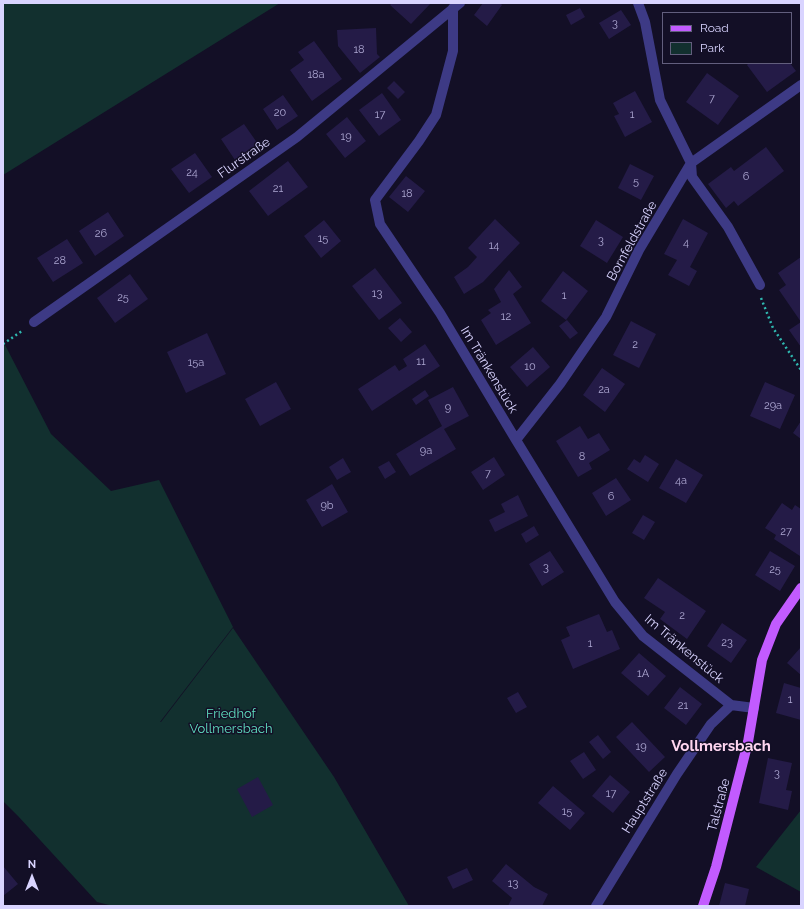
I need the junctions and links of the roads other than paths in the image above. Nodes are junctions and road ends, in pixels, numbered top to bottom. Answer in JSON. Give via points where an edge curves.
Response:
{"nodes":[{"id":1,"x":638,"y":3,"type":"edge"},
{"id":2,"x":456,"y":6,"type":"edge"},
{"id":3,"x":801,"y":85,"type":"edge"},
{"id":4,"x":691,"y":163,"type":"junction"},
{"id":5,"x":760,"y":285,"type":"road end"},
{"id":6,"x":34,"y":322,"type":"road end"},
{"id":7,"x":516,"y":440,"type":"junction"},
{"id":8,"x":801,"y":588,"type":"edge"},
{"id":9,"x":731,"y":705,"type":"junction"},
{"id":10,"x":754,"y":708,"type":"junction"},
{"id":11,"x":596,"y":906,"type":"edge"},
{"id":12,"x":702,"y":906,"type":"edge"}],
"edges":[{"from":1,"to":4,"type":"street","via":[[645,22],[660,100]]},
{"from":2,"to":6,"type":"street","name":"Flurstraße","via":[[297,137]]},
{"from":2,"to":7,"type":"street","name":"Im Tränkenstück","via":[[453,51],[436,115],[375,200],[380,224],[440,313]]},
{"from":3,"to":4,"type":"street","name":"Bornfeldstraße"},
{"from":4,"to":5,"type":"street","via":[[692,177],[728,227]]},
{"from":4,"to":7,"type":"street","name":"Bornfeldstraße","via":[[639,250],[606,317],[560,384]]},
{"from":7,"to":9,"type":"street","name":"Im Tränkenstück","via":[[615,602],[643,636]]},
{"from":8,"to":10,"type":"main road","via":[[776,624],[762,660]]},
{"from":9,"to":10,"type":"street"},
{"from":9,"to":11,"type":"street","name":"Hauptstraße","via":[[711,724],[677,774]]},
{"from":10,"to":12,"type":"main road","name":"Talstraße","via":[[732,809]]}]}
